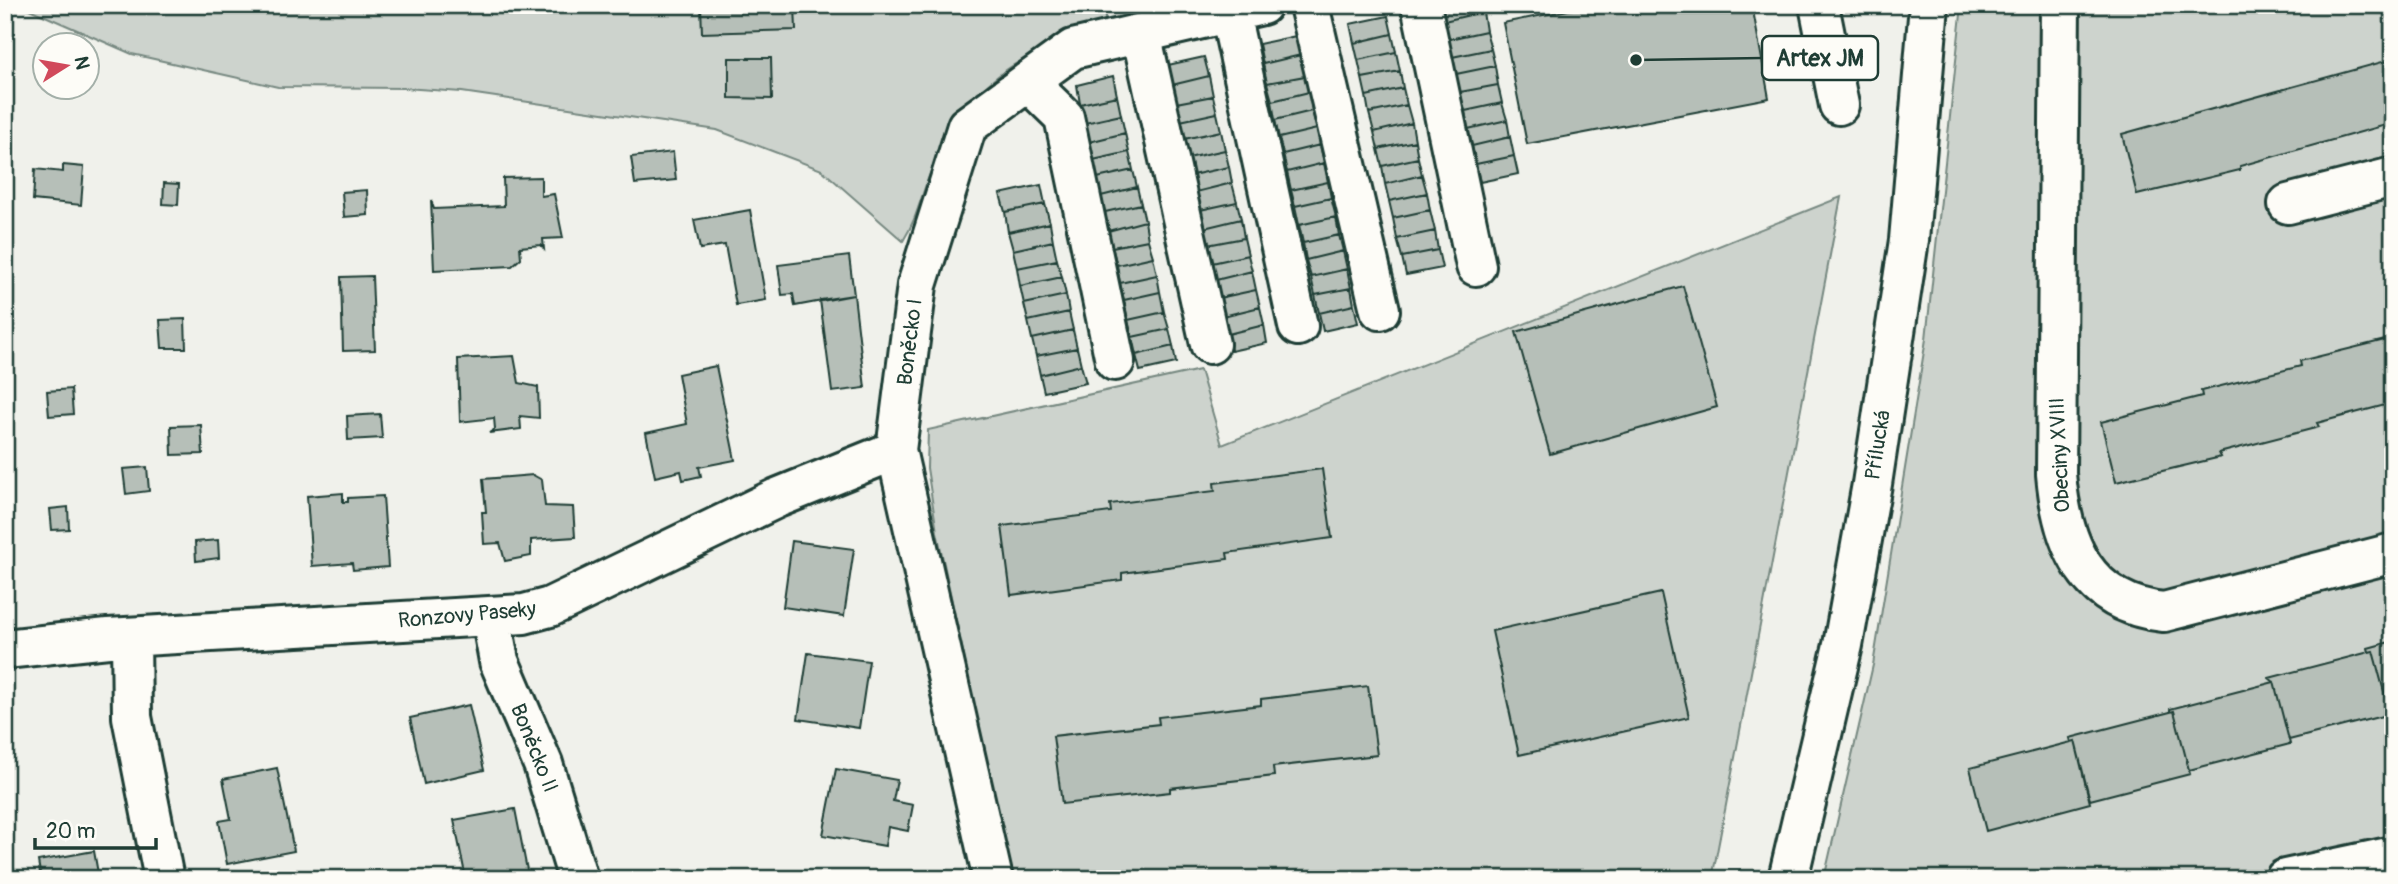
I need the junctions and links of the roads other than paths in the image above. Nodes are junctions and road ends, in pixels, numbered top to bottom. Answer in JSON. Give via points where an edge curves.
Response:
{"nodes":[{"id":1,"x":1309,"y":5,"type":"edge"},
{"id":2,"x":1421,"y":5,"type":"edge"},
{"id":3,"x":1819,"y":5,"type":"edge"},
{"id":4,"x":1929,"y":5,"type":"edge"},
{"id":5,"x":2060,"y":5,"type":"edge"},
{"id":6,"x":1246,"y":9,"type":"edge"},
{"id":7,"x":1141,"y":33,"type":"junction"},
{"id":8,"x":1028,"y":82,"type":"junction"},
{"id":9,"x":1839,"y":105,"type":"dead end"},
{"id":10,"x":2393,"y":177,"type":"edge"},
{"id":11,"x":2288,"y":204,"type":"dead end"},
{"id":12,"x":1476,"y":266,"type":"dead end"},
{"id":13,"x":1380,"y":310,"type":"dead end"},
{"id":14,"x":1298,"y":326,"type":"dead end"},
{"id":15,"x":1210,"y":344,"type":"dead end"},
{"id":16,"x":1115,"y":361,"type":"dead end"},
{"id":17,"x":896,"y":450,"type":"junction"},
{"id":18,"x":2393,"y":553,"type":"edge"},
{"id":19,"x":491,"y":617,"type":"junction"},
{"id":20,"x":131,"y":637,"type":"junction"},
{"id":21,"x":5,"y":649,"type":"edge"},
{"id":22,"x":2393,"y":856,"type":"edge"},
{"id":23,"x":164,"y":879,"type":"edge"},
{"id":24,"x":578,"y":879,"type":"edge"},
{"id":25,"x":993,"y":879,"type":"edge"},
{"id":26,"x":1788,"y":879,"type":"edge"},
{"id":27,"x":2285,"y":879,"type":"edge"}],
"edges":[{"from":1,"to":13,"type":"street"},
{"from":2,"to":12,"type":"street"},
{"from":3,"to":9,"type":"street"},
{"from":4,"to":26,"type":"street","name":"Přílucká","via":[[1909,240],[1872,484],[1843,645]]},
{"from":5,"to":18,"type":"street","name":"Obeciny XVIII","via":[[2056,474],[2070,545],[2110,595],[2133,607],[2164,612]]},
{"from":6,"to":7,"type":"street","name":"Boněcko I"},
{"from":6,"to":14,"type":"street"},
{"from":7,"to":8,"type":"street","name":"Boněcko I","via":[[1073,49]]},
{"from":7,"to":15,"type":"street"},
{"from":8,"to":16,"type":"street","via":[[1064,117]]},
{"from":8,"to":17,"type":"street","name":"Boněcko I","via":[[967,126],[917,285]]},
{"from":10,"to":11,"type":"street"},
{"from":17,"to":19,"type":"street","name":"Ronzovy Paseky","via":[[777,498],[550,607]]},
{"from":17,"to":25,"type":"street","name":"Boněcko I"},
{"from":19,"to":20,"type":"street","name":"Ronzovy Paseky"},
{"from":19,"to":24,"type":"street","name":"Boněcko II","via":[[499,661],[543,764]]},
{"from":20,"to":21,"type":"street","name":"Ronzovy Paseky"},
{"from":20,"to":23,"type":"street","via":[[132,717]]},
{"from":22,"to":27,"type":"street"}]}
